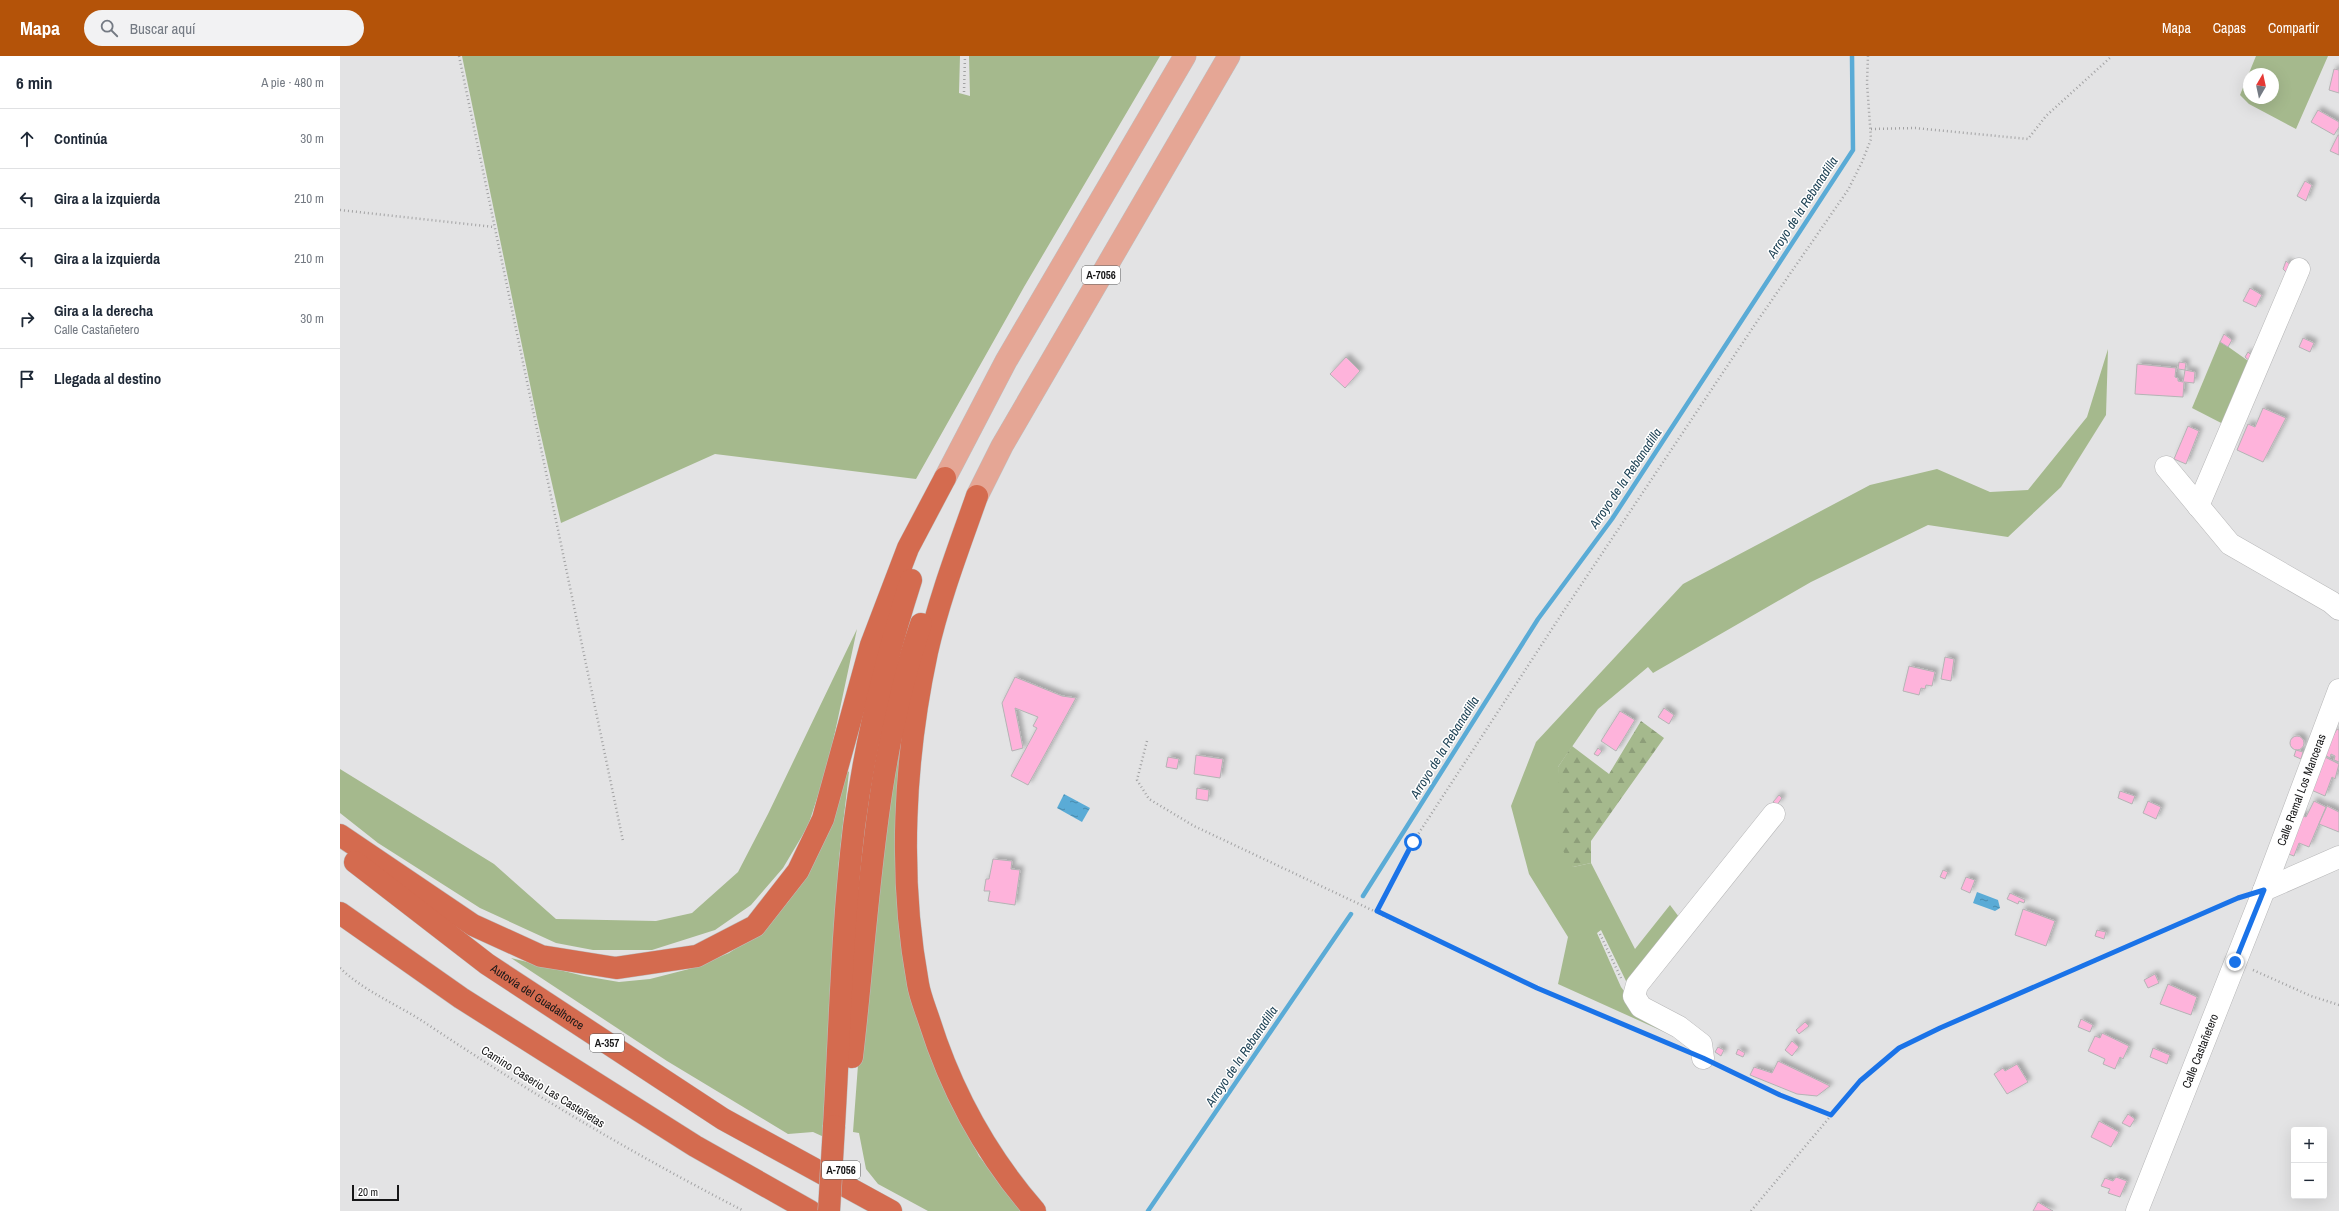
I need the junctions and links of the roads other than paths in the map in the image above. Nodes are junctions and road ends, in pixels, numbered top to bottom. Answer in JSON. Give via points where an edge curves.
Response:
{"nodes":[{"id":1,"x":1185,"y":56,"type":"edge"},
{"id":2,"x":1229,"y":56,"type":"edge"},
{"id":3,"x":2299,"y":269,"type":"dead end"},
{"id":4,"x":2166,"y":467,"type":"dead end"},
{"id":5,"x":946,"y":478,"type":"junction"},
{"id":6,"x":977,"y":496,"type":"junction"},
{"id":7,"x":2198,"y":506,"type":"junction"},
{"id":8,"x":2339,"y":610,"type":"edge"},
{"id":9,"x":2339,"y":690,"type":"edge"},
{"id":10,"x":2334,"y":721,"type":"edge"},
{"id":11,"x":1774,"y":814,"type":"dead end"},
{"id":12,"x":340,"y":835,"type":"edge"},
{"id":13,"x":340,"y":850,"type":"edge"},
{"id":14,"x":2339,"y":857,"type":"edge"},
{"id":15,"x":2264,"y":890,"type":"junction"},
{"id":16,"x":340,"y":913,"type":"edge"},
{"id":17,"x":1703,"y":1058,"type":"road end"},
{"id":18,"x":839,"y":1127,"type":"junction"},
{"id":19,"x":810,"y":1211,"type":"edge"},
{"id":20,"x":829,"y":1211,"type":"edge"},
{"id":21,"x":838,"y":1211,"type":"edge"},
{"id":22,"x":891,"y":1211,"type":"edge"},
{"id":23,"x":1035,"y":1211,"type":"edge"},
{"id":24,"x":2137,"y":1211,"type":"edge"}],
"edges":[{"from":1,"to":5,"type":"main road","number":"A-7056","via":[[1006,361]]},
{"from":2,"to":6,"type":"main road","number":"A-7056","via":[[1002,446]]},
{"from":3,"to":7,"type":"street"},
{"from":4,"to":7,"type":"street"},
{"from":5,"to":12,"type":"highway","via":[[908,548],[871,645],[823,819],[798,871],[755,926],[697,956],[646,964],[616,968],[541,956],[473,925]]},
{"from":5,"to":18,"type":"highway","via":[[888,650],[871,724],[854,826],[843,939]]},
{"from":6,"to":18,"type":"highway","via":[[942,564],[912,652],[892,726]]},
{"from":6,"to":23,"type":"highway","via":[[928,651],[920,690],[908,777],[907,905],[918,986],[940,1054],[970,1119],[1019,1192]]},
{"from":7,"to":8,"type":"street","via":[[2230,544],[2331,602]]},
{"from":9,"to":10,"type":"street","name":"Calle Ramal Los Manceras"},
{"from":10,"to":15,"type":"street","name":"Calle Ramal Los Manceras"},
{"from":11,"to":17,"type":"street","via":[[1637,985],[1634,996],[1641,1007],[1679,1027],[1701,1044]]},
{"from":13,"to":22,"type":"highway","name":"Autovía del Guadalhorce","number":"A-357","via":[[487,964],[722,1119]]},
{"from":14,"to":15,"type":"street"},
{"from":15,"to":24,"type":"street","name":"Calle Castañetero"},
{"from":16,"to":19,"type":"highway","via":[[461,998],[661,1125]]},
{"from":18,"to":20,"type":"highway","bridge":true},
{"from":18,"to":21,"type":"highway","number":"A-7056"}]}
